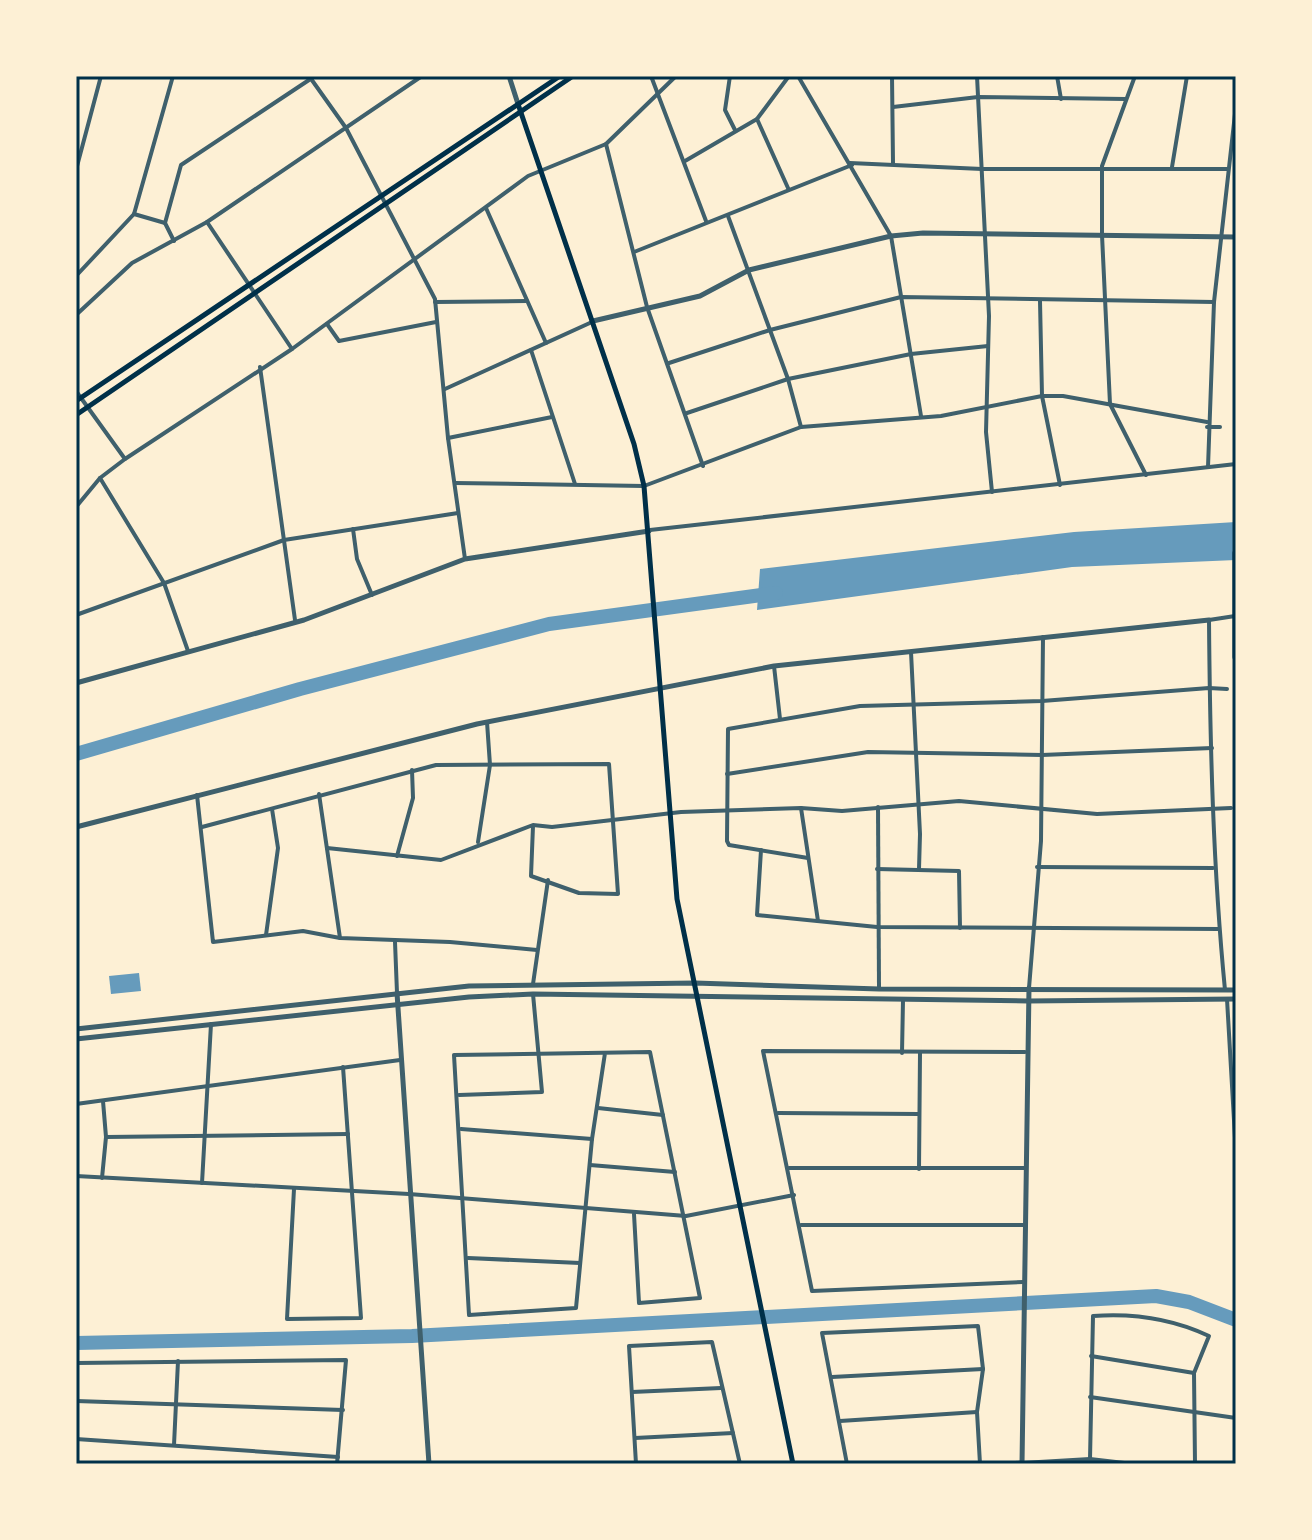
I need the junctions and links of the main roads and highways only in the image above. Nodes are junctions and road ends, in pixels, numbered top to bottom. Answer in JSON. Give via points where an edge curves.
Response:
{"nodes":[{"id":1,"x":560,"y":76,"type":"edge"},
{"id":2,"x":573,"y":76,"type":"edge"},
{"id":3,"x":519,"y":108,"type":"junction"},
{"id":4,"x":383,"y":200,"type":"junction"},
{"id":5,"x":77,"y":396,"type":"edge"},
{"id":6,"x":76,"y":415,"type":"edge"},
{"id":7,"x":1236,"y":553,"type":"edge"},
{"id":8,"x":1236,"y":631,"type":"edge"},
{"id":9,"x":1236,"y":657,"type":"edge"},
{"id":10,"x":793,"y":1464,"type":"edge"}],
"edges":[{"from":1,"to":3,"type":"main road"},
{"from":2,"to":3,"type":"main road"},
{"from":3,"to":4,"type":"main road"},
{"from":3,"to":10,"type":"main road","via":[[644,486],[677,899]]},
{"from":4,"to":5,"type":"main road"},
{"from":4,"to":6,"type":"main road"},
{"from":7,"to":8,"type":"highway"},
{"from":8,"to":9,"type":"highway"}]}
